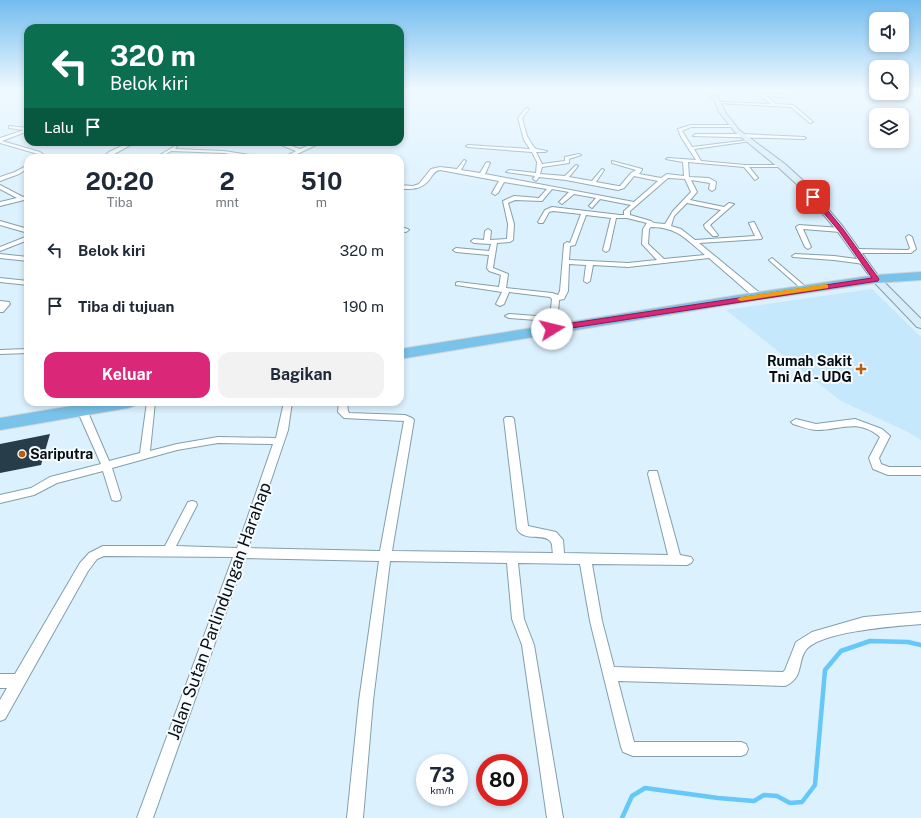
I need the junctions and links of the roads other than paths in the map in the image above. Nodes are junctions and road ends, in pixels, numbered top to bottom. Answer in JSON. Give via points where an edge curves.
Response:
{"nodes":[{"id":1,"x":524,"y":128,"type":"edge"},
{"id":2,"x":683,"y":128,"type":"edge"},
{"id":3,"x":734,"y":128,"type":"edge"},
{"id":4,"x":24,"y":131,"type":"edge"},
{"id":5,"x":695,"y":136,"type":"dead end"},
{"id":6,"x":745,"y":138,"type":"junction"},
{"id":7,"x":804,"y":138,"type":"dead end"},
{"id":8,"x":0,"y":141,"type":"edge"},
{"id":9,"x":126,"y":146,"type":"edge"},
{"id":10,"x":176,"y":146,"type":"edge"},
{"id":11,"x":205,"y":146,"type":"edge"},
{"id":12,"x":290,"y":146,"type":"edge"},
{"id":13,"x":312,"y":146,"type":"edge"},
{"id":14,"x":468,"y":146,"type":"dead end"},
{"id":15,"x":692,"y":148,"type":"junction"},
{"id":16,"x":170,"y":150,"type":"junction"},
{"id":17,"x":534,"y":150,"type":"junction"},
{"id":18,"x":198,"y":151,"type":"junction"},
{"id":19,"x":300,"y":151,"type":"junction"},
{"id":20,"x":545,"y":151,"type":"dead end"},
{"id":21,"x":41,"y":154,"type":"edge"},
{"id":22,"x":110,"y":154,"type":"edge"},
{"id":23,"x":164,"y":154,"type":"edge"},
{"id":24,"x":194,"y":154,"type":"edge"},
{"id":25,"x":241,"y":154,"type":"edge"},
{"id":26,"x":292,"y":154,"type":"edge"},
{"id":27,"x":579,"y":155,"type":"dead end"},
{"id":28,"x":668,"y":159,"type":"dead end"},
{"id":29,"x":686,"y":160,"type":"junction"},
{"id":30,"x":464,"y":161,"type":"dead end"},
{"id":31,"x":614,"y":162,"type":"dead end"},
{"id":32,"x":700,"y":162,"type":"junction"},
{"id":33,"x":488,"y":163,"type":"dead end"},
{"id":34,"x":539,"y":166,"type":"junction"},
{"id":35,"x":576,"y":166,"type":"dead end"},
{"id":36,"x":746,"y":166,"type":"junction"},
{"id":37,"x":782,"y":166,"type":"junction"},
{"id":38,"x":24,"y":169,"type":"edge"},
{"id":39,"x":602,"y":170,"type":"dead end"},
{"id":40,"x":458,"y":171,"type":"junction"},
{"id":41,"x":509,"y":172,"type":"dead end"},
{"id":42,"x":538,"y":174,"type":"junction"},
{"id":43,"x":635,"y":174,"type":"junction"},
{"id":44,"x":482,"y":175,"type":"junction"},
{"id":45,"x":566,"y":178,"type":"junction"},
{"id":46,"x":687,"y":178,"type":"junction"},
{"id":47,"x":755,"y":178,"type":"dead end"},
{"id":48,"x":0,"y":179,"type":"edge"},
{"id":49,"x":502,"y":180,"type":"junction"},
{"id":50,"x":662,"y":180,"type":"junction"},
{"id":51,"x":593,"y":182,"type":"junction"},
{"id":52,"x":533,"y":185,"type":"junction"},
{"id":53,"x":0,"y":187,"type":"edge"},
{"id":54,"x":404,"y":187,"type":"edge"},
{"id":55,"x":550,"y":188,"type":"junction"},
{"id":56,"x":712,"y":189,"type":"dead end"},
{"id":57,"x":518,"y":191,"type":"junction"},
{"id":58,"x":573,"y":192,"type":"junction"},
{"id":59,"x":495,"y":193,"type":"dead end"},
{"id":60,"x":599,"y":197,"type":"junction"},
{"id":61,"x":21,"y":198,"type":"junction"},
{"id":62,"x":24,"y":198,"type":"edge"},
{"id":63,"x":686,"y":201,"type":"junction"},
{"id":64,"x":562,"y":202,"type":"dead end"},
{"id":65,"x":0,"y":204,"type":"edge"},
{"id":66,"x":634,"y":204,"type":"junction"},
{"id":67,"x":731,"y":204,"type":"dead end"},
{"id":68,"x":592,"y":206,"type":"dead end"},
{"id":69,"x":724,"y":209,"type":"junction"},
{"id":70,"x":584,"y":213,"type":"junction"},
{"id":71,"x":614,"y":216,"type":"junction"},
{"id":72,"x":627,"y":216,"type":"junction"},
{"id":73,"x":540,"y":222,"type":"dead end"},
{"id":74,"x":0,"y":223,"type":"edge"},
{"id":75,"x":752,"y":223,"type":"dead end"},
{"id":76,"x":653,"y":225,"type":"junction"},
{"id":77,"x":668,"y":226,"type":"junction"},
{"id":78,"x":24,"y":230,"type":"edge"},
{"id":79,"x":841,"y":230,"type":"junction"},
{"id":80,"x":488,"y":231,"type":"dead end"},
{"id":81,"x":715,"y":235,"type":"dead end"},
{"id":82,"x":909,"y":237,"type":"dead end"},
{"id":83,"x":24,"y":239,"type":"edge"},
{"id":84,"x":474,"y":241,"type":"dead end"},
{"id":85,"x":487,"y":241,"type":"junction"},
{"id":86,"x":495,"y":242,"type":"junction"},
{"id":87,"x":693,"y":242,"type":"junction"},
{"id":88,"x":808,"y":247,"type":"dead end"},
{"id":89,"x":0,"y":248,"type":"edge"},
{"id":90,"x":456,"y":250,"type":"dead end"},
{"id":91,"x":606,"y":250,"type":"dead end"},
{"id":92,"x":856,"y":251,"type":"junction"},
{"id":93,"x":492,"y":253,"type":"junction"},
{"id":94,"x":0,"y":256,"type":"edge"},
{"id":95,"x":709,"y":256,"type":"junction"},
{"id":96,"x":795,"y":256,"type":"dead end"},
{"id":97,"x":24,"y":259,"type":"edge"},
{"id":98,"x":772,"y":260,"type":"dead end"},
{"id":99,"x":662,"y":261,"type":"junction"},
{"id":100,"x":565,"y":262,"type":"junction"},
{"id":101,"x":864,"y":262,"type":"junction"},
{"id":102,"x":590,"y":263,"type":"junction"},
{"id":103,"x":921,"y":276,"type":"edge"},
{"id":104,"x":876,"y":279,"type":"junction"},
{"id":105,"x":0,"y":280,"type":"edge"},
{"id":106,"x":587,"y":281,"type":"dead end"},
{"id":107,"x":24,"y":283,"type":"edge"},
{"id":108,"x":458,"y":284,"type":"dead end"},
{"id":109,"x":504,"y":290,"type":"junction"},
{"id":110,"x":805,"y":290,"type":"junction"},
{"id":111,"x":758,"y":296,"type":"junction"},
{"id":112,"x":556,"y":299,"type":"junction"},
{"id":113,"x":0,"y":302,"type":"edge"},
{"id":114,"x":500,"y":304,"type":"dead end"},
{"id":115,"x":0,"y":310,"type":"edge"},
{"id":116,"x":509,"y":316,"type":"dead end"},
{"id":117,"x":553,"y":324,"type":"junction"},
{"id":118,"x":921,"y":325,"type":"edge"},
{"id":119,"x":24,"y":351,"type":"edge"},
{"id":120,"x":0,"y":352,"type":"edge"},
{"id":121,"x":404,"y":353,"type":"edge"},
{"id":122,"x":105,"y":406,"type":"edge"},
{"id":123,"x":151,"y":406,"type":"edge"},
{"id":124,"x":287,"y":406,"type":"edge"},
{"id":125,"x":343,"y":406,"type":"edge"},
{"id":126,"x":82,"y":410,"type":"junction"},
{"id":127,"x":509,"y":419,"type":"dead end"},
{"id":128,"x":796,"y":422,"type":"dead end"},
{"id":129,"x":0,"y":424,"type":"edge"},
{"id":130,"x":278,"y":441,"type":"junction"},
{"id":131,"x":145,"y":455,"type":"junction"},
{"id":132,"x":106,"y":465,"type":"junction"},
{"id":133,"x":921,"y":471,"type":"edge"},
{"id":134,"x":654,"y":474,"type":"dead end"},
{"id":135,"x":116,"y":497,"type":"dead end"},
{"id":136,"x":0,"y":499,"type":"edge"},
{"id":137,"x":192,"y":505,"type":"dead end"},
{"id":138,"x":168,"y":551,"type":"junction"},
{"id":139,"x":241,"y":552,"type":"junction"},
{"id":140,"x":385,"y":556,"type":"junction"},
{"id":141,"x":512,"y":558,"type":"junction"},
{"id":142,"x":559,"y":558,"type":"junction"},
{"id":143,"x":585,"y":558,"type":"junction"},
{"id":144,"x":675,"y":559,"type":"junction"},
{"id":145,"x":687,"y":560,"type":"dead end"},
{"id":146,"x":921,"y":618,"type":"edge"},
{"id":147,"x":610,"y":674,"type":"junction"},
{"id":148,"x":0,"y":681,"type":"edge"},
{"id":149,"x":20,"y":681,"type":"junction"},
{"id":150,"x":0,"y":714,"type":"edge"},
{"id":151,"x":741,"y":749,"type":"dead end"},
{"id":152,"x":145,"y":818,"type":"edge"},
{"id":153,"x":356,"y":818,"type":"edge"},
{"id":154,"x":555,"y":818,"type":"edge"}],
"edges":[{"from":1,"to":17,"type":"street","via":[[528,144]]},
{"from":2,"to":15,"type":"street","via":[[680,131]]},
{"from":3,"to":6,"type":"main road"},
{"from":4,"to":8,"type":"street"},
{"from":5,"to":6,"type":"street"},
{"from":6,"to":7,"type":"street"},
{"from":6,"to":15,"type":"street"},
{"from":6,"to":37,"type":"main road"},
{"from":8,"to":21,"type":"street"},
{"from":9,"to":22,"type":"street"},
{"from":10,"to":16,"type":"street"},
{"from":11,"to":18,"type":"street"},
{"from":12,"to":19,"type":"street"},
{"from":13,"to":19,"type":"street"},
{"from":14,"to":17,"type":"street"},
{"from":15,"to":32,"type":"street"},
{"from":16,"to":18,"type":"street"},
{"from":16,"to":23,"type":"street"},
{"from":17,"to":20,"type":"street"},
{"from":17,"to":34,"type":"street"},
{"from":18,"to":24,"type":"street"},
{"from":18,"to":25,"type":"street"},
{"from":19,"to":26,"type":"street"},
{"from":27,"to":34,"type":"street","via":[[567,158],[563,163]]},
{"from":28,"to":29,"type":"street"},
{"from":29,"to":32,"type":"street"},
{"from":29,"to":46,"type":"street"},
{"from":30,"to":40,"type":"street"},
{"from":31,"to":43,"type":"street","via":[[640,170]]},
{"from":32,"to":36,"type":"street"},
{"from":33,"to":44,"type":"street"},
{"from":34,"to":42,"type":"street"},
{"from":35,"to":45,"type":"street"},
{"from":36,"to":37,"type":"street"},
{"from":36,"to":47,"type":"street"},
{"from":37,"to":79,"type":"main road","via":[[805,187]]},
{"from":38,"to":48,"type":"street"},
{"from":39,"to":51,"type":"street"},
{"from":40,"to":44,"type":"street"},
{"from":40,"to":54,"type":"street","via":[[436,168],[422,185]]},
{"from":41,"to":42,"type":"street"},
{"from":42,"to":45,"type":"street"},
{"from":42,"to":52,"type":"street"},
{"from":43,"to":50,"type":"street"},
{"from":43,"to":51,"type":"street","via":[[630,176],[621,188]]},
{"from":44,"to":49,"type":"street"},
{"from":45,"to":51,"type":"street"},
{"from":46,"to":50,"type":"street","via":[[669,176]]},
{"from":46,"to":56,"type":"street","via":[[712,181]]},
{"from":46,"to":63,"type":"street","via":[[694,192]]},
{"from":49,"to":57,"type":"street"},
{"from":49,"to":59,"type":"street"},
{"from":50,"to":66,"type":"street"},
{"from":52,"to":55,"type":"street"},
{"from":52,"to":57,"type":"street"},
{"from":53,"to":61,"type":"street"},
{"from":55,"to":57,"type":"street","via":[[540,200]]},
{"from":55,"to":58,"type":"street"},
{"from":57,"to":86,"type":"street","via":[[505,202],[511,224],[510,240]]},
{"from":58,"to":60,"type":"street"},
{"from":58,"to":64,"type":"street"},
{"from":60,"to":66,"type":"street"},
{"from":60,"to":68,"type":"street"},
{"from":61,"to":62,"type":"street"},
{"from":61,"to":65,"type":"street"},
{"from":63,"to":69,"type":"street"},
{"from":63,"to":77,"type":"street","via":[[668,220]]},
{"from":66,"to":72,"type":"street","via":[[627,211]]},
{"from":67,"to":69,"type":"street"},
{"from":69,"to":81,"type":"street","via":[[707,224]]},
{"from":70,"to":71,"type":"street"},
{"from":70,"to":73,"type":"street","via":[[549,209]]},
{"from":70,"to":100,"type":"street","via":[[572,245],[567,244]]},
{"from":71,"to":72,"type":"street"},
{"from":71,"to":91,"type":"street"},
{"from":72,"to":76,"type":"street"},
{"from":74,"to":78,"type":"street"},
{"from":75,"to":87,"type":"street","via":[[759,238]]},
{"from":76,"to":77,"type":"street"},
{"from":76,"to":99,"type":"street","via":[[647,227],[645,243]]},
{"from":77,"to":87,"type":"street","via":[[679,230]]},
{"from":79,"to":88,"type":"street","via":[[800,227]]},
{"from":79,"to":92,"type":"main road"},
{"from":80,"to":85,"type":"street"},
{"from":82,"to":92,"type":"street","via":[[913,245],[912,251],[909,252]]},
{"from":83,"to":89,"type":"street"},
{"from":84,"to":85,"type":"street"},
{"from":85,"to":86,"type":"street"},
{"from":86,"to":93,"type":"street"},
{"from":87,"to":95,"type":"street"},
{"from":90,"to":93,"type":"street"},
{"from":92,"to":101,"type":"main road"},
{"from":93,"to":109,"type":"street","via":[[490,269],[505,274]]},
{"from":94,"to":97,"type":"street"},
{"from":95,"to":99,"type":"street"},
{"from":95,"to":111,"type":"street"},
{"from":96,"to":101,"type":"street"},
{"from":98,"to":110,"type":"street"},
{"from":99,"to":102,"type":"street","via":[[622,266]]},
{"from":100,"to":102,"type":"street"},
{"from":100,"to":112,"type":"street","via":[[564,291],[561,297]]},
{"from":101,"to":104,"type":"main road"},
{"from":102,"to":106,"type":"street"},
{"from":103,"to":104,"type":"highway"},
{"from":104,"to":110,"type":"highway"},
{"from":104,"to":118,"type":"main road"},
{"from":105,"to":107,"type":"street"},
{"from":108,"to":109,"type":"street"},
{"from":109,"to":112,"type":"street","via":[[552,295]]},
{"from":109,"to":114,"type":"street"},
{"from":110,"to":111,"type":"highway"},
{"from":111,"to":117,"type":"highway"},
{"from":112,"to":117,"type":"street"},
{"from":113,"to":115,"type":"street","via":[[6,304]]},
{"from":116,"to":117,"type":"street"},
{"from":117,"to":121,"type":"highway"},
{"from":119,"to":120,"type":"street"},
{"from":122,"to":126,"type":"highway"},
{"from":123,"to":131,"type":"street"},
{"from":124,"to":130,"type":"street","name":"Jalan Sutan Parlindungan Harahap"},
{"from":125,"to":140,"type":"street","via":[[343,412],[347,416],[409,419]]},
{"from":126,"to":129,"type":"highway"},
{"from":126,"to":132,"type":"street"},
{"from":127,"to":142,"type":"street","via":[[523,529],[554,536],[557,540]]},
{"from":128,"to":133,"type":"street","via":[[816,427],[860,423],[885,436],[874,458],[877,466],[888,471]]},
{"from":130,"to":131,"type":"street","via":[[210,441]]},
{"from":130,"to":139,"type":"street","name":"Jalan Sutan Parlindungan Harahap"},
{"from":131,"to":132,"type":"street"},
{"from":132,"to":135,"type":"street"},
{"from":132,"to":136,"type":"street","via":[[49,481],[34,491]]},
{"from":134,"to":144,"type":"street"},
{"from":137,"to":138,"type":"street"},
{"from":138,"to":139,"type":"street"},
{"from":138,"to":149,"type":"street","via":[[103,551],[93,556],[84,567]]},
{"from":139,"to":140,"type":"street"},
{"from":139,"to":152,"type":"street","name":"Jalan Sutan Parlindungan Harahap"},
{"from":140,"to":141,"type":"street"},
{"from":140,"to":153,"type":"street","via":[[366,701]]},
{"from":141,"to":142,"type":"street"},
{"from":141,"to":154,"type":"street","via":[[518,619],[528,645]]},
{"from":142,"to":143,"type":"street"},
{"from":143,"to":144,"type":"street"},
{"from":143,"to":147,"type":"street","via":[[596,621]]},
{"from":144,"to":145,"type":"street"},
{"from":146,"to":147,"type":"street","via":[[864,623],[817,636],[801,646],[790,675],[785,679]]},
{"from":147,"to":151,"type":"street","via":[[625,742],[630,749]]},
{"from":148,"to":149,"type":"street"},
{"from":149,"to":150,"type":"street"}]}
